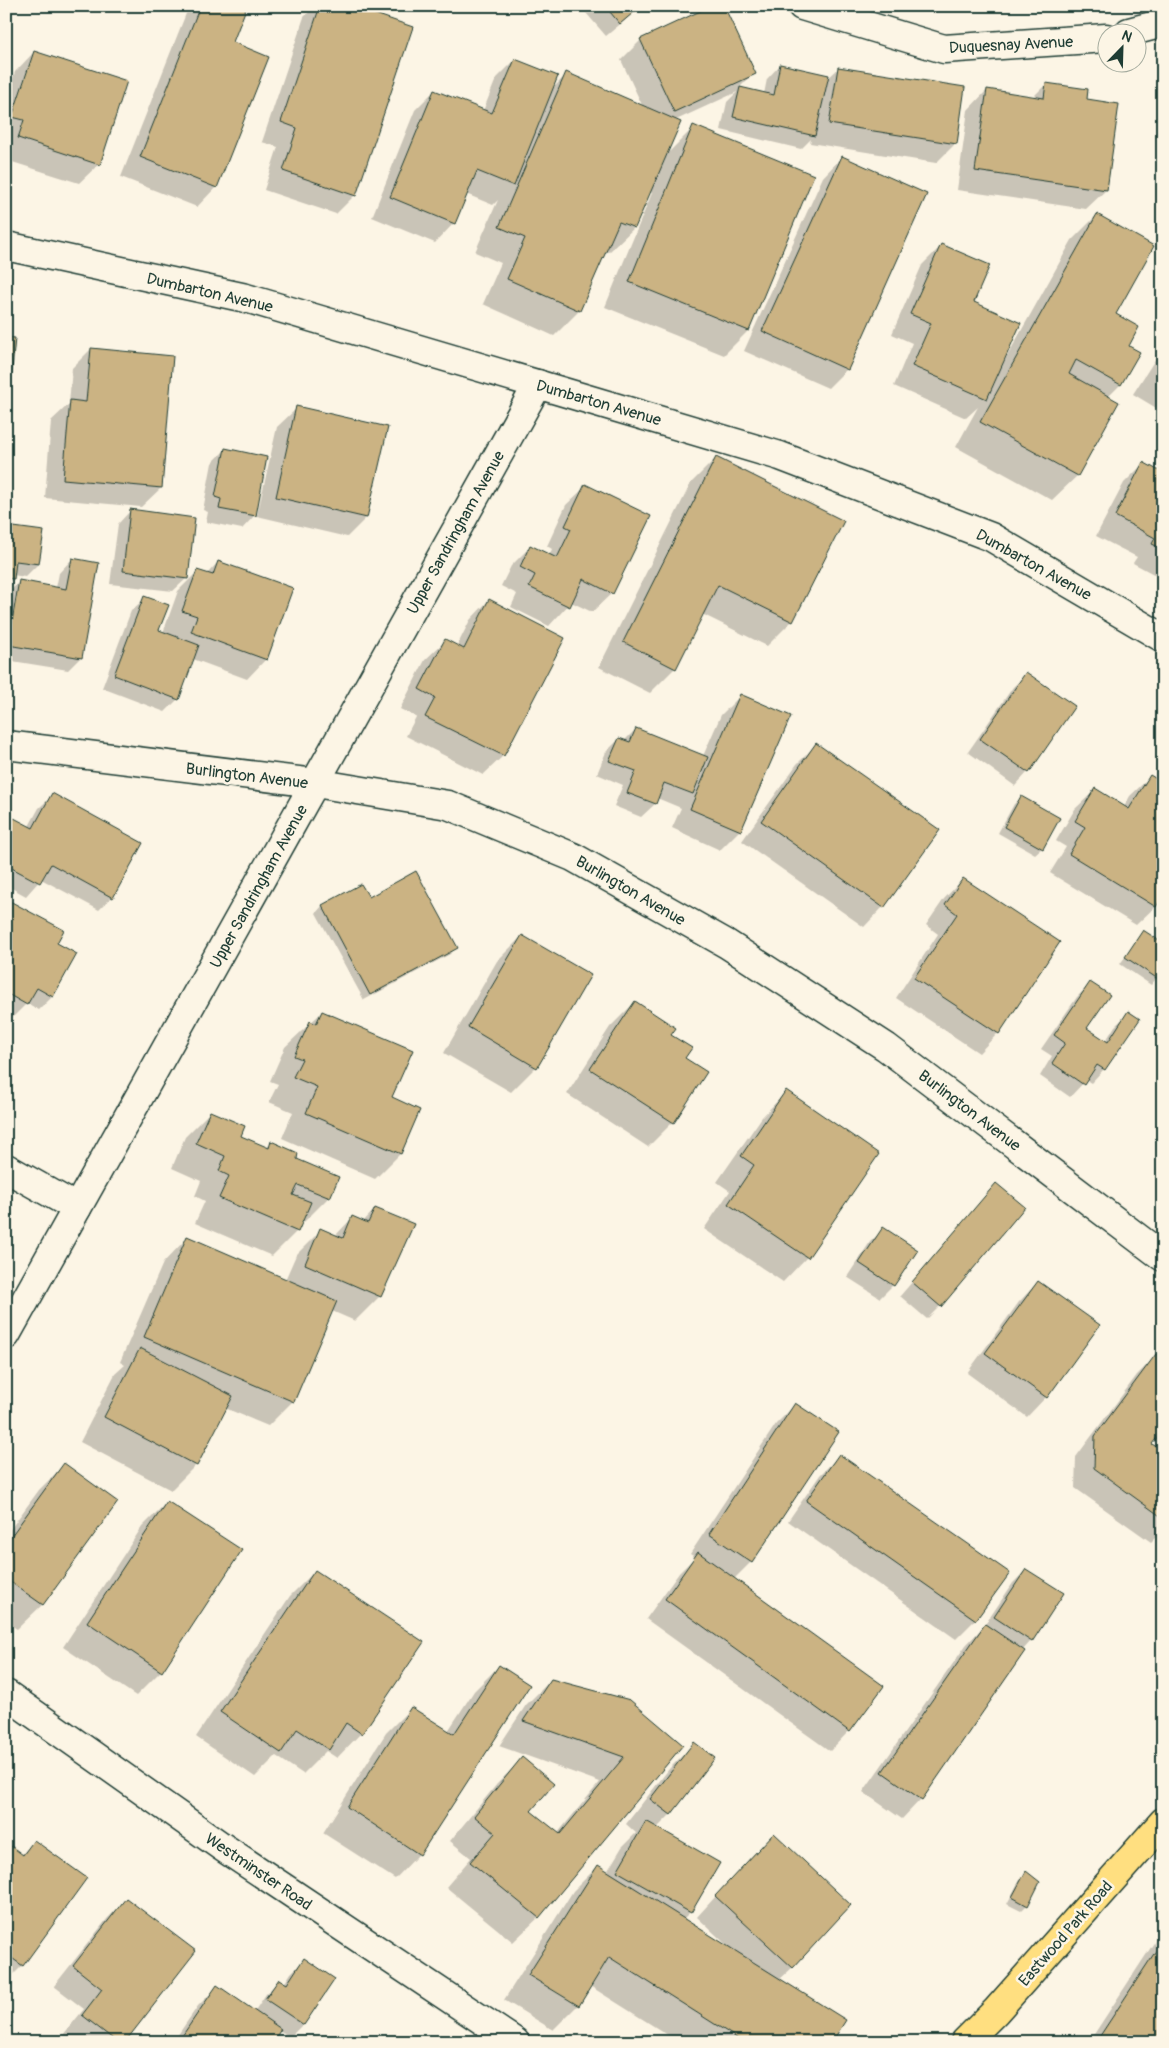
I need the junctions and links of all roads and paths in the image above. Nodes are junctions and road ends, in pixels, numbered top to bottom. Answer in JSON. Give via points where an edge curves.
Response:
{"nodes":[{"id":1,"x":802,"y":6,"type":"edge"},
{"id":2,"x":1163,"y":23,"type":"edge"},
{"id":3,"x":1146,"y":28,"type":"edge"},
{"id":4,"x":1096,"y":39,"type":"edge"},
{"id":5,"x":6,"y":246,"type":"edge"},
{"id":6,"x":538,"y":384,"type":"junction"},
{"id":7,"x":1163,"y":638,"type":"edge"},
{"id":8,"x":6,"y":745,"type":"edge"},
{"id":9,"x":315,"y":783,"type":"junction"},
{"id":10,"x":6,"y":1168,"type":"edge"},
{"id":11,"x":77,"y":1208,"type":"junction"},
{"id":12,"x":1163,"y":1257,"type":"edge"},
{"id":13,"x":6,"y":1335,"type":"edge"},
{"id":14,"x":6,"y":1694,"type":"edge"},
{"id":15,"x":1163,"y":1822,"type":"edge"},
{"id":16,"x":515,"y":2042,"type":"edge"},
{"id":17,"x":965,"y":2042,"type":"edge"}],
"edges":[{"from":1,"to":4,"type":"street","name":"Duquesnay Avenue","via":[[944,49]]},
{"from":2,"to":3,"type":"street"},
{"from":5,"to":6,"type":"street","name":"Dumbarton Avenue","via":[[246,298]]},
{"from":6,"to":7,"type":"street","name":"Dumbarton Avenue","via":[[780,456],[991,538]]},
{"from":6,"to":9,"type":"street","name":"Upper Sandringham Avenue"},
{"from":8,"to":9,"type":"street","name":"Burlington Avenue"},
{"from":9,"to":11,"type":"street","name":"Upper Sandringham Avenue"},
{"from":9,"to":12,"type":"street","name":"Burlington Avenue","via":[[448,805],[573,857],[727,944],[886,1047]]},
{"from":10,"to":11,"type":"street"},
{"from":11,"to":13,"type":"street","name":"Upper Sandringham Avenue"},
{"from":14,"to":16,"type":"street","name":"Westminster Road","via":[[221,1846]]},
{"from":15,"to":17,"type":"main road","name":"Eastwood Park Road"}]}
